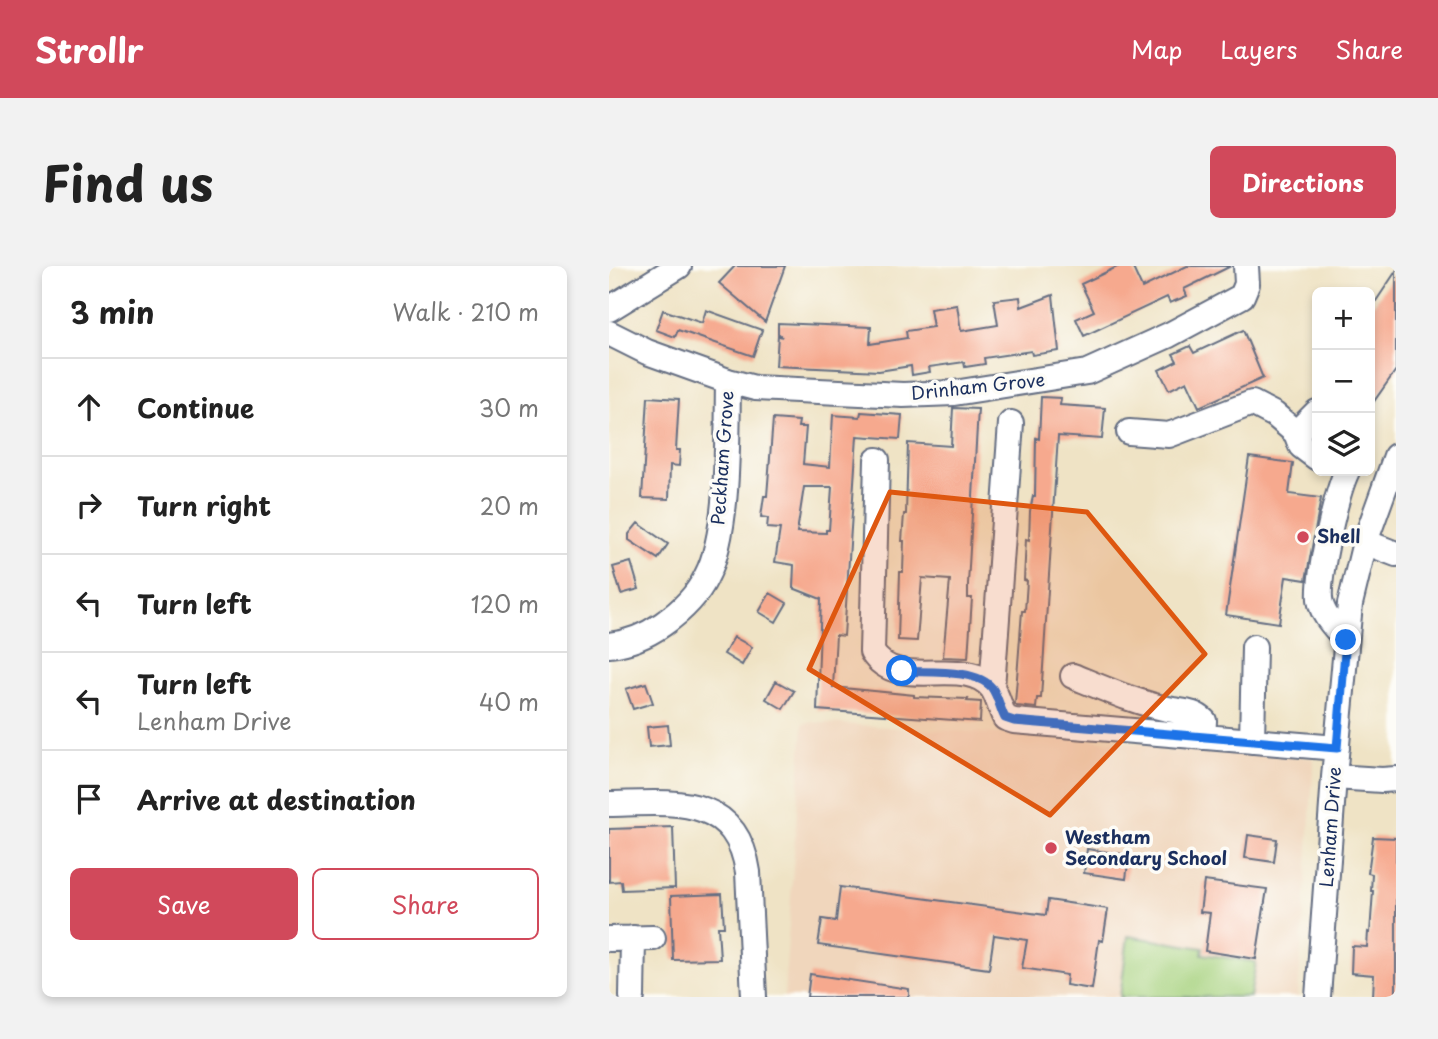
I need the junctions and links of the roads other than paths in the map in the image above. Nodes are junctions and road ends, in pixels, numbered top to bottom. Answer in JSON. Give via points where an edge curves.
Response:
{"nodes":[{"id":1,"x":679,"y":266,"type":"edge"},
{"id":2,"x":1247,"y":275,"type":"edge"},
{"id":3,"x":609,"y":309,"type":"edge"},
{"id":4,"x":609,"y":333,"type":"edge"},
{"id":5,"x":728,"y":382,"type":"junction"},
{"id":6,"x":1311,"y":420,"type":"edge"},
{"id":7,"x":1011,"y":424,"type":"dead end"},
{"id":8,"x":1129,"y":432,"type":"dead end"},
{"id":9,"x":1312,"y":454,"type":"edge"},
{"id":10,"x":1396,"y":456,"type":"edge"},
{"id":11,"x":877,"y":460,"type":"dead end"},
{"id":12,"x":1342,"y":476,"type":"edge"},
{"id":13,"x":1347,"y":476,"type":"edge"},
{"id":14,"x":1380,"y":499,"type":"junction"},
{"id":15,"x":1365,"y":542,"type":"junction"},
{"id":16,"x":1396,"y":554,"type":"edge"},
{"id":17,"x":1346,"y":640,"type":"junction"},
{"id":18,"x":609,"y":645,"type":"edge"},
{"id":19,"x":1254,"y":646,"type":"dead end"},
{"id":20,"x":1073,"y":676,"type":"dead end"},
{"id":21,"x":992,"y":688,"type":"junction"},
{"id":22,"x":1203,"y":737,"type":"junction"},
{"id":23,"x":1252,"y":741,"type":"junction"},
{"id":24,"x":1337,"y":748,"type":"junction"},
{"id":25,"x":1334,"y":777,"type":"junction"},
{"id":26,"x":1396,"y":779,"type":"edge"},
{"id":27,"x":609,"y":804,"type":"edge"},
{"id":28,"x":631,"y":939,"type":"edge"},
{"id":29,"x":632,"y":997,"type":"edge"},
{"id":30,"x":754,"y":997,"type":"edge"},
{"id":31,"x":1318,"y":997,"type":"edge"}],
"edges":[{"from":1,"to":3,"type":"street"},
{"from":2,"to":5,"type":"street","name":"Drinham Grove","via":[[1242,296],[1087,372],[954,393],[903,395],[788,391]]},
{"from":4,"to":5,"type":"street","name":"Drinham Grove"},
{"from":5,"to":18,"type":"street","name":"Peckham Grove","via":[[722,517],[707,577],[671,619],[641,637]]},
{"from":6,"to":8,"type":"street","via":[[1275,415],[1252,403],[1169,435]]},
{"from":6,"to":9,"type":"street","via":[[1300,446]]},
{"from":7,"to":21,"type":"street"},
{"from":10,"to":14,"type":"street","name":"Lenham Drive"},
{"from":11,"to":21,"type":"street","via":[[872,652],[892,670],[968,675]]},
{"from":12,"to":17,"type":"street","via":[[1320,599]]},
{"from":13,"to":14,"type":"street"},
{"from":14,"to":15,"type":"street","name":"Lenham Drive"},
{"from":15,"to":16,"type":"street"},
{"from":15,"to":17,"type":"street","name":"Lenham Drive"},
{"from":17,"to":24,"type":"street","name":"Lenham Drive"},
{"from":19,"to":23,"type":"street"},
{"from":20,"to":22,"type":"street","via":[[1169,710],[1198,714],[1204,721]]},
{"from":21,"to":22,"type":"street","via":[[1005,718],[1014,721]]},
{"from":22,"to":23,"type":"street"},
{"from":23,"to":24,"type":"street"},
{"from":24,"to":25,"type":"street","name":"Lenham Drive"},
{"from":25,"to":26,"type":"street"},
{"from":25,"to":31,"type":"street","name":"Lenham Drive"},
{"from":27,"to":30,"type":"street","via":[[695,806],[717,817],[735,835],[748,872]]},
{"from":28,"to":29,"type":"street"}]}
